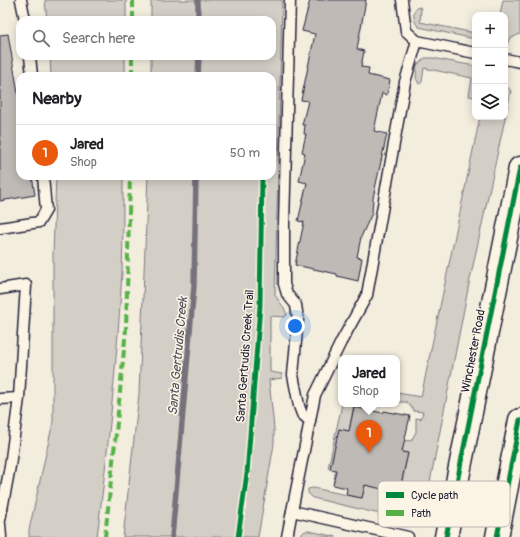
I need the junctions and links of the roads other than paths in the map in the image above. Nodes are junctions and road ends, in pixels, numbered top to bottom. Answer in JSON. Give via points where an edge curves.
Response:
{"nodes":[{"id":1,"x":21,"y":0,"type":"edge"},
{"id":2,"x":290,"y":0,"type":"edge"},
{"id":3,"x":402,"y":0,"type":"edge"},
{"id":4,"x":24,"y":16,"type":"edge"},
{"id":5,"x":417,"y":41,"type":"junction"},
{"id":6,"x":472,"y":52,"type":"edge"},
{"id":7,"x":30,"y":60,"type":"edge"},
{"id":8,"x":508,"y":60,"type":"edge"},
{"id":9,"x":520,"y":62,"type":"edge"},
{"id":10,"x":32,"y":72,"type":"edge"},
{"id":11,"x":520,"y":168,"type":"edge"},
{"id":12,"x":43,"y":180,"type":"edge"},
{"id":13,"x":0,"y":228,"type":"edge"},
{"id":14,"x":0,"y":289,"type":"edge"},
{"id":15,"x":19,"y":398,"type":"junction"},
{"id":16,"x":0,"y":399,"type":"edge"},
{"id":17,"x":520,"y":420,"type":"edge"},
{"id":18,"x":310,"y":421,"type":"junction"},
{"id":19,"x":457,"y":481,"type":"edge"},
{"id":20,"x":508,"y":481,"type":"edge"},
{"id":21,"x":292,"y":511,"type":"junction"},
{"id":22,"x":0,"y":520,"type":"edge"},
{"id":23,"x":0,"y":524,"type":"edge"},
{"id":24,"x":448,"y":527,"type":"edge"},
{"id":25,"x":499,"y":527,"type":"edge"},
{"id":26,"x":1,"y":537,"type":"edge"},
{"id":27,"x":287,"y":537,"type":"edge"},
{"id":28,"x":408,"y":537,"type":"edge"},
{"id":29,"x":446,"y":537,"type":"edge"},
{"id":30,"x":497,"y":537,"type":"edge"}],
"edges":[{"from":1,"to":4,"type":"lane"},
{"from":2,"to":18,"type":"lane","via":[[284,284],[287,294],[296,305],[298,319],[293,375],[299,406],[302,414]]},
{"from":3,"to":5,"type":"lane","via":[[406,31]]},
{"from":5,"to":6,"type":"lane"},
{"from":5,"to":18,"type":"lane","via":[[405,82],[367,295],[315,395]]},
{"from":7,"to":10,"type":"lane"},
{"from":8,"to":9,"type":"lane"},
{"from":11,"to":19,"type":"main road","name":"Winchester Road"},
{"from":12,"to":13,"type":"lane","via":[[46,210],[39,222]]},
{"from":14,"to":15,"type":"lane","via":[[26,285]]},
{"from":15,"to":16,"type":"lane"},
{"from":15,"to":22,"type":"lane"},
{"from":17,"to":20,"type":"main road"},
{"from":18,"to":21,"type":"lane"},
{"from":21,"to":27,"type":"lane"},
{"from":21,"to":28,"type":"lane"},
{"from":23,"to":26,"type":"lane"},
{"from":24,"to":29,"type":"main road","name":"Winchester Road"},
{"from":25,"to":30,"type":"main road"}]}
